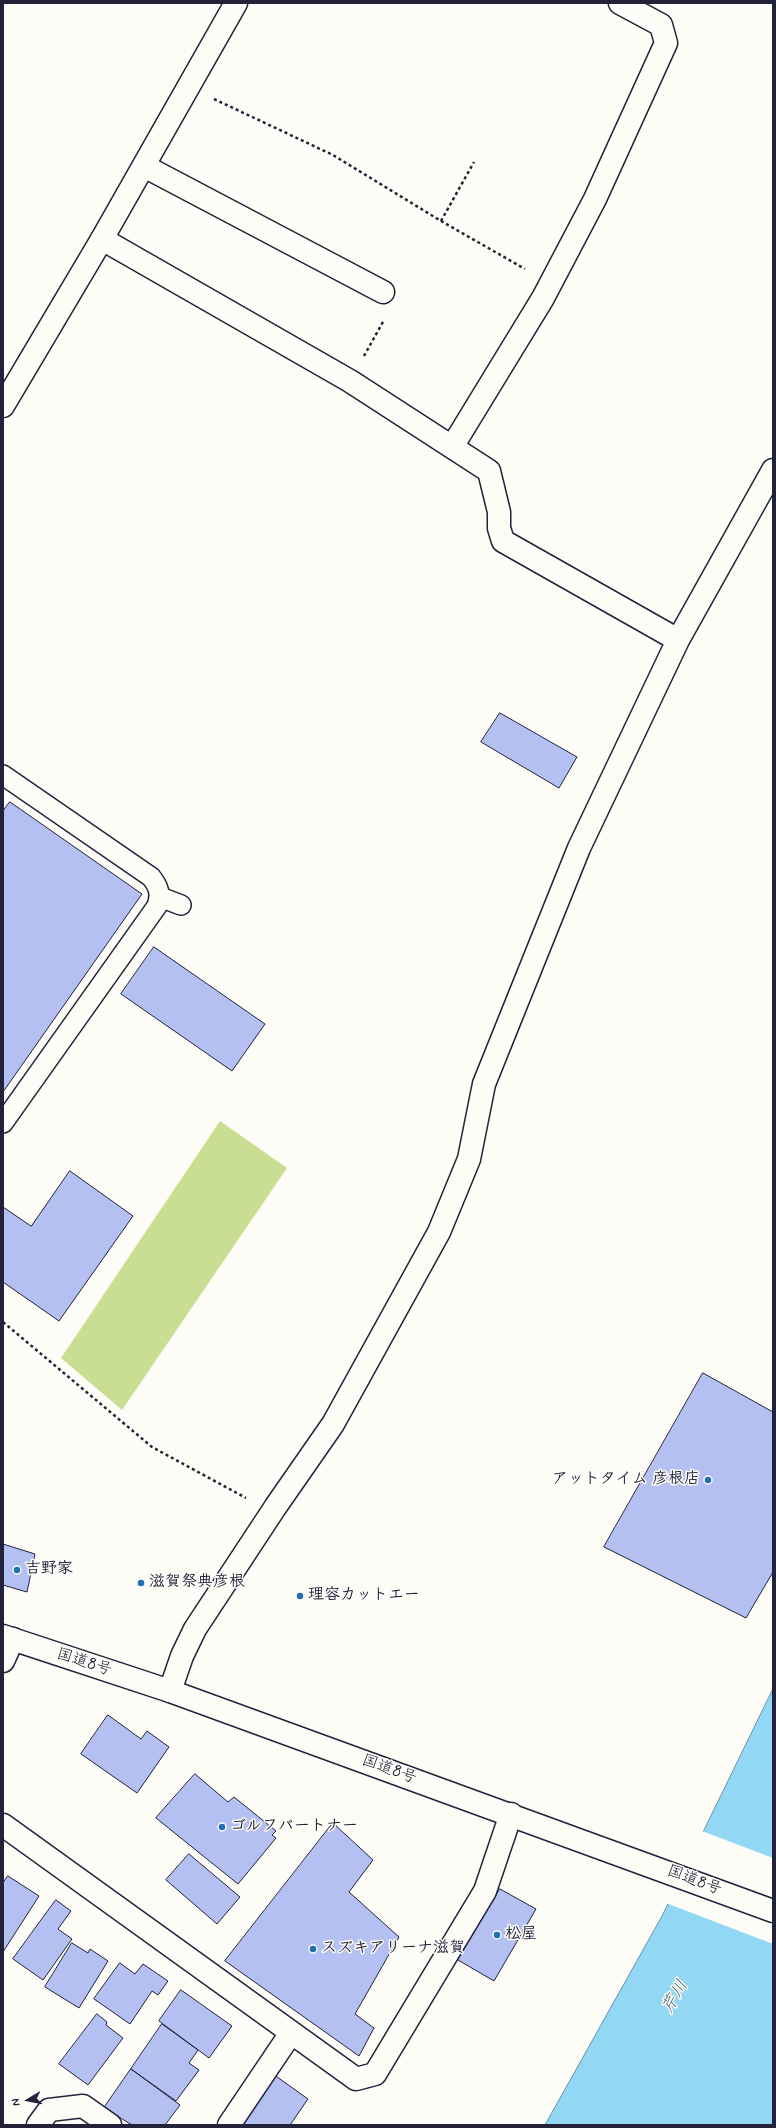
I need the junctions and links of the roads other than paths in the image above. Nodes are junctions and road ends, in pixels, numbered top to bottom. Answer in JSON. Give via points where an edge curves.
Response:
{"nodes":[{"id":1,"x":236,"y":3,"type":"edge"},
{"id":2,"x":620,"y":3,"type":"edge"},
{"id":3,"x":144,"y":166,"type":"junction"},
{"id":4,"x":102,"y":239,"type":"junction"},
{"id":5,"x":383,"y":292,"type":"road end"},
{"id":6,"x":3,"y":406,"type":"edge"},
{"id":7,"x":452,"y":447,"type":"junction"},
{"id":8,"x":773,"y":470,"type":"edge"},
{"id":9,"x":678,"y":640,"type":"junction"},
{"id":10,"x":4,"y":779,"type":"edge"},
{"id":11,"x":160,"y":897,"type":"junction"},
{"id":12,"x":182,"y":905,"type":"dead end"},
{"id":13,"x":3,"y":1122,"type":"edge"},
{"id":14,"x":8,"y":1638,"type":"edge"},
{"id":15,"x":3,"y":1661,"type":"edge"},
{"id":16,"x":170,"y":1691,"type":"junction"},
{"id":17,"x":511,"y":1814,"type":"junction"},
{"id":18,"x":3,"y":1825,"type":"edge"},
{"id":19,"x":773,"y":1911,"type":"edge"},
{"id":20,"x":291,"y":2033,"type":"junction"},
{"id":21,"x":38,"y":2125,"type":"edge"},
{"id":22,"x":110,"y":2125,"type":"edge"},
{"id":23,"x":229,"y":2125,"type":"edge"}],
"edges":[{"from":1,"to":3,"type":"main road"},
{"from":2,"to":7,"type":"main road","via":[[661,25],[666,43],[595,199],[543,298]]},
{"from":3,"to":4,"type":"main road"},
{"from":3,"to":5,"type":"main road"},
{"from":4,"to":6,"type":"main road"},
{"from":4,"to":7,"type":"main road","via":[[350,381]]},
{"from":7,"to":9,"type":"main road","via":[[489,471],[503,541]]},
{"from":8,"to":9,"type":"main road"},
{"from":9,"to":16,"type":"main road","via":[[586,816],[484,1084],[469,1159],[439,1232],[333,1424],[195,1629]]},
{"from":10,"to":11,"type":"lane","via":[[151,878],[158,886]]},
{"from":11,"to":12,"type":"lane"},
{"from":11,"to":13,"type":"lane","via":[[157,906]]},
{"from":14,"to":15,"type":"main road"},
{"from":14,"to":16,"type":"main road","name":"国道8号"},
{"from":16,"to":17,"type":"main road","name":"国道8号"},
{"from":17,"to":19,"type":"main road","name":"国道8号"},
{"from":17,"to":20,"type":"main road","via":[[485,1891],[375,2074],[356,2079]]},
{"from":18,"to":20,"type":"main road"},
{"from":20,"to":23,"type":"main road"},
{"from":21,"to":22,"type":"main road","via":[[49,2110],[83,2106]]}]}
